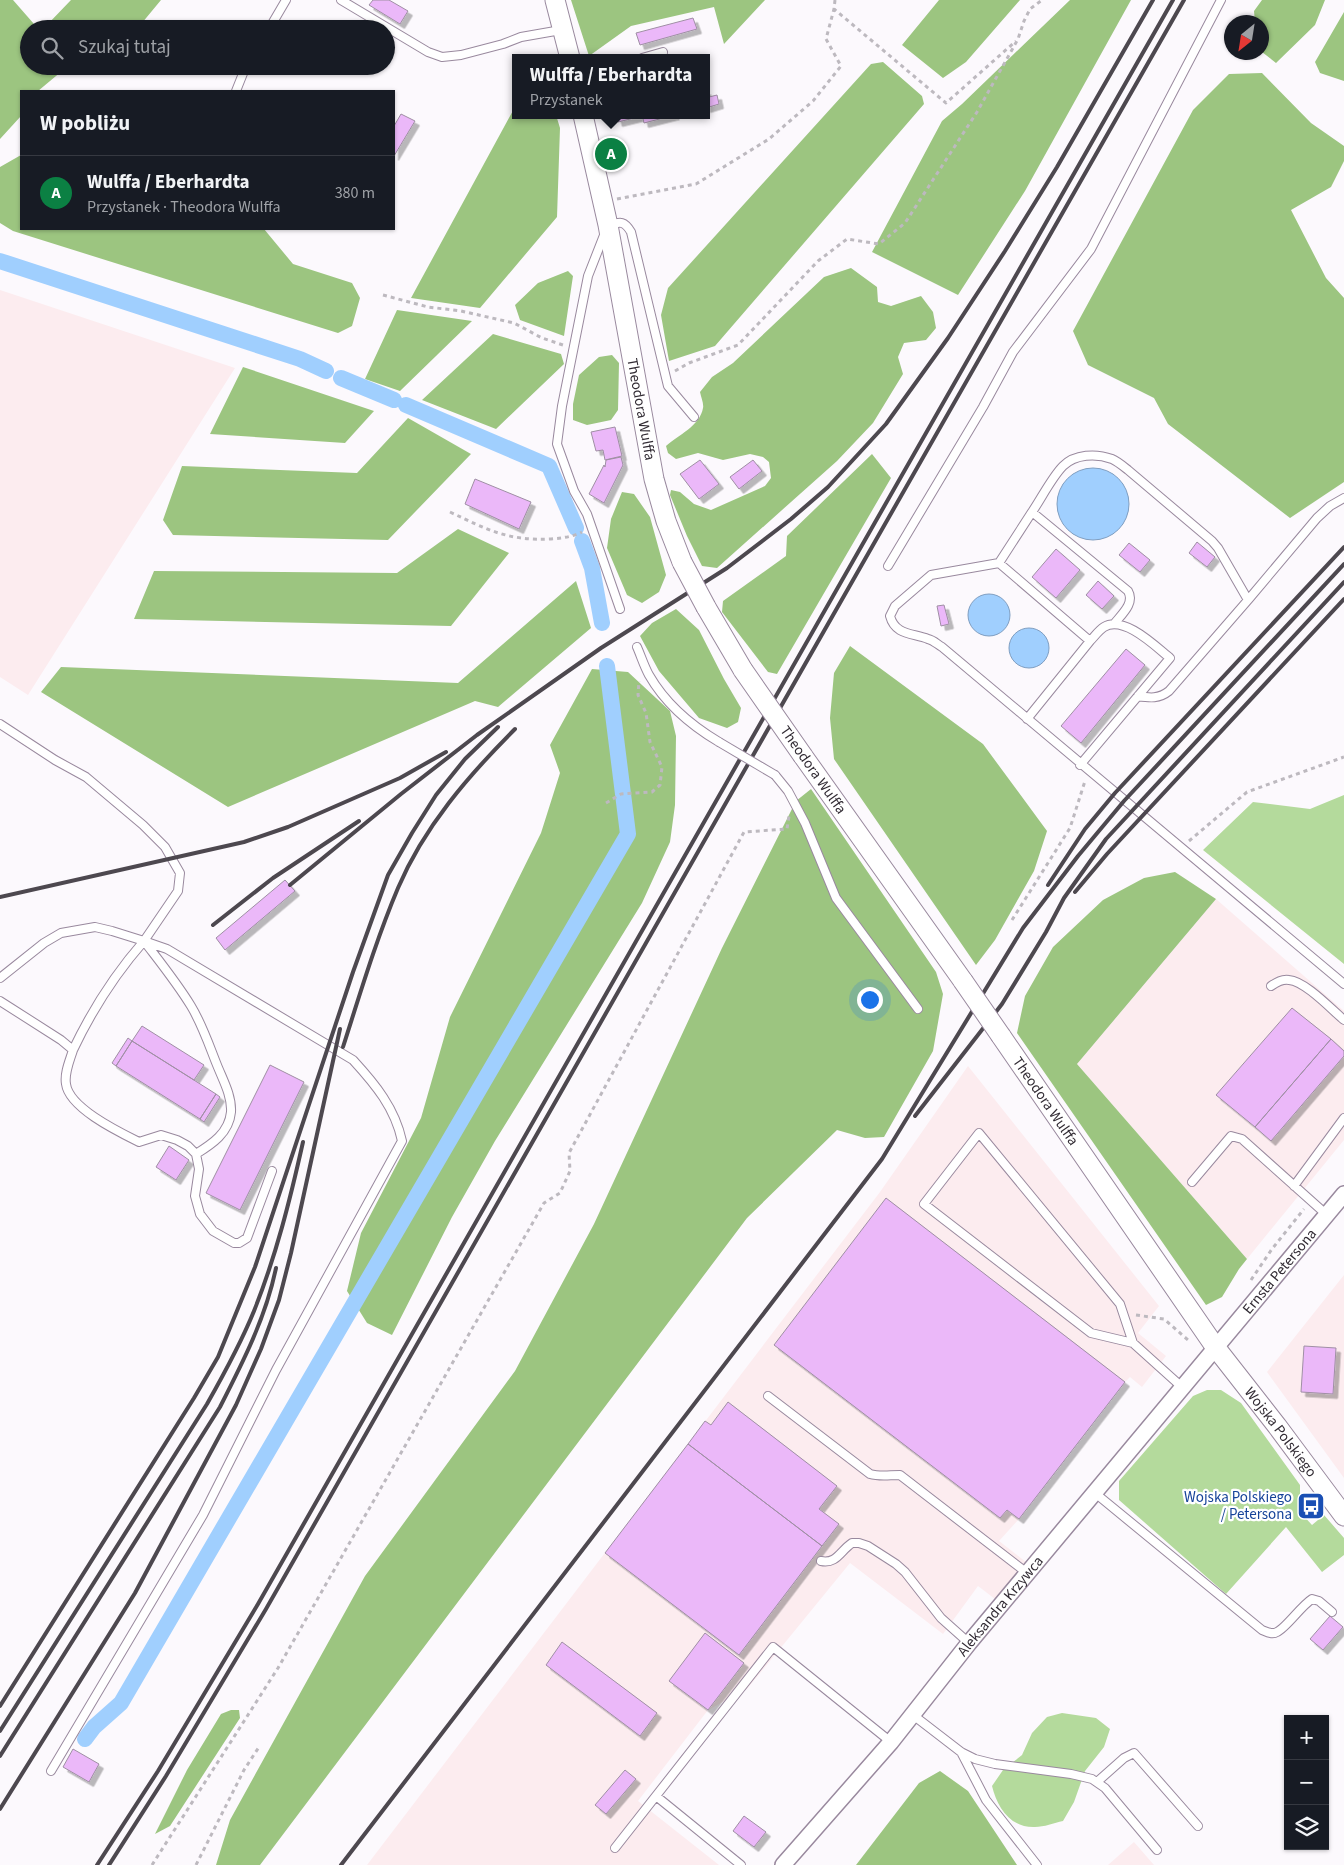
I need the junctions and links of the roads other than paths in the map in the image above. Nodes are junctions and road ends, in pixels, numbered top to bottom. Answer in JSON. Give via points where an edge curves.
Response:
{"nodes":[{"id":1,"x":286,"y":0,"type":"edge"},
{"id":2,"x":341,"y":0,"type":"edge"},
{"id":3,"x":555,"y":0,"type":"edge"},
{"id":4,"x":1221,"y":0,"type":"edge"},
{"id":5,"x":274,"y":20,"type":"edge"},
{"id":6,"x":374,"y":20,"type":"edge"},
{"id":7,"x":563,"y":30,"type":"junction"},
{"id":8,"x":395,"y":32,"type":"edge"},
{"id":9,"x":662,"y":52,"type":"dead end"},
{"id":10,"x":569,"y":54,"type":"edge"},
{"id":11,"x":655,"y":54,"type":"edge"},
{"id":12,"x":243,"y":75,"type":"edge"},
{"id":13,"x":237,"y":90,"type":"edge"},
{"id":14,"x":584,"y":119,"type":"edge"},
{"id":15,"x":608,"y":225,"type":"junction"},
{"id":16,"x":694,"y":417,"type":"dead end"},
{"id":17,"x":1344,"y":498,"type":"edge"},
{"id":18,"x":1032,"y":512,"type":"junction"},
{"id":19,"x":999,"y":563,"type":"junction"},
{"id":20,"x":888,"y":566,"type":"dead end"},
{"id":21,"x":1248,"y":600,"type":"junction"},
{"id":22,"x":620,"y":610,"type":"dead end"},
{"id":23,"x":1114,"y":624,"type":"junction"},
{"id":24,"x":1090,"y":642,"type":"junction"},
{"id":25,"x":637,"y":647,"type":"dead end"},
{"id":26,"x":1138,"y":696,"type":"junction"},
{"id":27,"x":1027,"y":719,"type":"junction"},
{"id":28,"x":0,"y":724,"type":"edge"},
{"id":29,"x":1080,"y":765,"type":"junction"},
{"id":30,"x":144,"y":941,"type":"junction"},
{"id":31,"x":0,"y":978,"type":"edge"},
{"id":32,"x":1344,"y":984,"type":"edge"},
{"id":33,"x":1271,"y":986,"type":"dead end"},
{"id":34,"x":0,"y":1000,"type":"edge"},
{"id":35,"x":918,"y":1009,"type":"dead end"},
{"id":36,"x":1344,"y":1020,"type":"edge"},
{"id":37,"x":73,"y":1050,"type":"junction"},
{"id":38,"x":1344,"y":1118,"type":"edge"},
{"id":39,"x":196,"y":1154,"type":"junction"},
{"id":40,"x":272,"y":1171,"type":"dead end"},
{"id":41,"x":1192,"y":1182,"type":"dead end"},
{"id":42,"x":1294,"y":1186,"type":"junction"},
{"id":43,"x":1344,"y":1194,"type":"edge"},
{"id":44,"x":1327,"y":1215,"type":"junction"},
{"id":45,"x":1133,"y":1342,"type":"junction"},
{"id":46,"x":1216,"y":1348,"type":"junction"},
{"id":47,"x":1183,"y":1388,"type":"junction"},
{"id":48,"x":768,"y":1396,"type":"dead end"},
{"id":49,"x":1094,"y":1493,"type":"junction"},
{"id":50,"x":1344,"y":1516,"type":"edge"},
{"id":51,"x":821,"y":1561,"type":"dead end"},
{"id":52,"x":1027,"y":1574,"type":"junction"},
{"id":53,"x":1332,"y":1612,"type":"dead end"},
{"id":54,"x":969,"y":1642,"type":"junction"},
{"id":55,"x":913,"y":1715,"type":"junction"},
{"id":56,"x":891,"y":1742,"type":"junction"},
{"id":57,"x":961,"y":1752,"type":"junction"},
{"id":58,"x":51,"y":1771,"type":"dead end"},
{"id":59,"x":1097,"y":1782,"type":"junction"},
{"id":60,"x":656,"y":1796,"type":"junction"},
{"id":61,"x":1198,"y":1826,"type":"dead end"},
{"id":62,"x":616,"y":1848,"type":"dead end"},
{"id":63,"x":1157,"y":1850,"type":"dead end"},
{"id":64,"x":741,"y":1865,"type":"edge"},
{"id":65,"x":783,"y":1865,"type":"edge"},
{"id":66,"x":1037,"y":1865,"type":"edge"}],
"edges":[{"from":1,"to":5,"type":"lane"},
{"from":2,"to":6,"type":"lane"},
{"from":3,"to":7,"type":"street"},
{"from":4,"to":20,"type":"lane","via":[[1092,249],[1013,352]]},
{"from":7,"to":8,"type":"lane","via":[[521,37],[442,58]]},
{"from":7,"to":10,"type":"street"},
{"from":9,"to":11,"type":"lane"},
{"from":12,"to":13,"type":"lane"},
{"from":14,"to":15,"type":"street","name":"Theodora Wulffa"},
{"from":15,"to":16,"type":"lane","via":[[621,222],[627,224],[631,232],[668,386]]},
{"from":15,"to":22,"type":"lane","via":[[588,276],[557,444],[574,492],[588,514]]},
{"from":15,"to":46,"type":"street","name":"Theodora Wulffa","bridge":true,"via":[[654,480],[682,562],[706,607],[743,670]]},
{"from":17,"to":21,"type":"lane","via":[[1317,518]]},
{"from":18,"to":19,"type":"lane"},
{"from":18,"to":21,"type":"lane","via":[[1063,466],[1071,460],[1083,456],[1114,459],[1212,541]]},
{"from":18,"to":23,"type":"lane","via":[[1128,591],[1129,604]]},
{"from":19,"to":24,"type":"lane"},
{"from":19,"to":27,"type":"lane","via":[[931,575],[895,606],[890,616],[892,624],[903,632],[930,639],[942,647]]},
{"from":21,"to":26,"type":"lane","via":[[1169,691],[1162,696]]},
{"from":23,"to":24,"type":"lane","via":[[1104,627]]},
{"from":23,"to":26,"type":"lane","via":[[1140,633],[1170,658]]},
{"from":24,"to":27,"type":"lane"},
{"from":25,"to":35,"type":"lane","bridge":true,"via":[[649,676],[683,716],[705,734],[775,775],[792,798],[836,898]]},
{"from":26,"to":29,"type":"lane"},
{"from":27,"to":29,"type":"lane"},
{"from":28,"to":30,"type":"lane","via":[[92,782],[165,847],[180,874],[178,891]]},
{"from":29,"to":32,"type":"lane"},
{"from":30,"to":31,"type":"lane","via":[[94,927],[61,933]]},
{"from":30,"to":37,"type":"lane","via":[[111,983]]},
{"from":30,"to":39,"type":"lane","via":[[191,1006],[230,1099],[231,1114],[223,1133]]},
{"from":30,"to":58,"type":"lane","via":[[167,949],[353,1060],[377,1086],[390,1108],[402,1141],[276,1370],[203,1515]]},
{"from":33,"to":36,"type":"lane","via":[[1279,980],[1291,980],[1305,987]]},
{"from":34,"to":37,"type":"lane"},
{"from":37,"to":39,"type":"lane","via":[[65,1083],[69,1094],[84,1110],[139,1142],[161,1135],[177,1140]]},
{"from":38,"to":42,"type":"lane"},
{"from":39,"to":40,"type":"lane","via":[[199,1169],[194,1196],[200,1214],[213,1231],[234,1243],[247,1238]]},
{"from":41,"to":42,"type":"lane","via":[[1231,1136],[1242,1139]]},
{"from":42,"to":44,"type":"lane"},
{"from":43,"to":44,"type":"street","name":"Ernsta Petersona"},
{"from":44,"to":46,"type":"street","name":"Ernsta Petersona"},
{"from":45,"to":45,"type":"lane","via":[[1091,1333],[924,1204],[979,1133],[1120,1304]]},
{"from":45,"to":47,"type":"lane"},
{"from":46,"to":47,"type":"street","name":"Aleksandra Krzywca"},
{"from":46,"to":50,"type":"street","name":"Wojska Polskiego"},
{"from":47,"to":49,"type":"street","name":"Aleksandra Krzywca"},
{"from":48,"to":52,"type":"lane","via":[[870,1474],[879,1477],[900,1475]]},
{"from":49,"to":52,"type":"street","name":"Aleksandra Krzywca"},
{"from":49,"to":53,"type":"lane","via":[[1262,1630],[1271,1634],[1279,1632],[1303,1604],[1312,1599]]},
{"from":51,"to":54,"type":"lane","via":[[833,1561],[852,1543],[868,1546],[905,1572],[941,1618]]},
{"from":52,"to":54,"type":"street","name":"Aleksandra Krzywca"},
{"from":54,"to":55,"type":"street","name":"Aleksandra Krzywca"},
{"from":55,"to":56,"type":"street","name":"Aleksandra Krzywca"},
{"from":55,"to":57,"type":"lane"},
{"from":56,"to":60,"type":"lane","via":[[773,1647]]},
{"from":56,"to":65,"type":"street","name":"Aleksandra Krzywca"},
{"from":57,"to":59,"type":"lane","via":[[995,1764],[1071,1774]]},
{"from":57,"to":66,"type":"lane","via":[[986,1800]]},
{"from":59,"to":61,"type":"lane","via":[[1134,1753]]},
{"from":59,"to":63,"type":"lane"},
{"from":60,"to":62,"type":"lane"},
{"from":60,"to":64,"type":"lane"}]}
